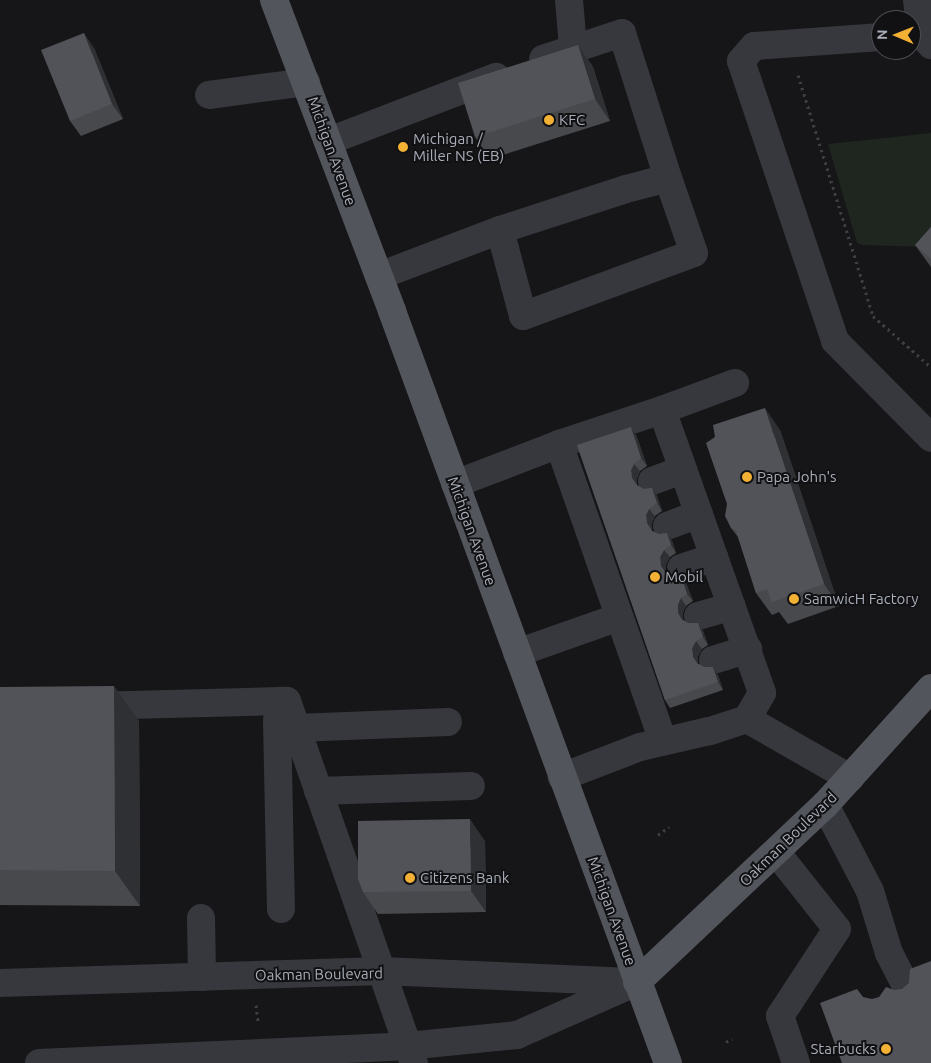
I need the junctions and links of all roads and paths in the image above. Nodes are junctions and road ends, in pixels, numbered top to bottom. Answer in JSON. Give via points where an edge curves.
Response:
{"nodes":[{"id":1,"x":274,"y":0,"type":"edge"},
{"id":2,"x":569,"y":0,"type":"edge"},
{"id":3,"x":871,"y":38,"type":"edge"},
{"id":4,"x":573,"y":47,"type":"junction"},
{"id":5,"x":306,"y":82,"type":"junction"},
{"id":6,"x":800,"y":83,"type":"dead end"},
{"id":7,"x":209,"y":95,"type":"dead end"},
{"id":8,"x":328,"y":141,"type":"junction"},
{"id":9,"x":668,"y":178,"type":"junction"},
{"id":10,"x":500,"y":230,"type":"junction"},
{"id":11,"x":379,"y":276,"type":"junction"},
{"id":12,"x":931,"y":367,"type":"edge"},
{"id":13,"x":736,"y":384,"type":"dead end"},
{"id":14,"x":662,"y":410,"type":"junction"},
{"id":15,"x":931,"y":438,"type":"edge"},
{"id":16,"x":559,"y":444,"type":"junction"},
{"id":17,"x":683,"y":470,"type":"junction"},
{"id":18,"x":652,"y":480,"type":"dead end"},
{"id":19,"x":455,"y":484,"type":"junction"},
{"id":20,"x":699,"y":514,"type":"junction"},
{"id":21,"x":667,"y":526,"type":"dead end"},
{"id":22,"x":714,"y":557,"type":"junction"},
{"id":23,"x":682,"y":568,"type":"dead end"},
{"id":24,"x":732,"y":606,"type":"junction"},
{"id":25,"x":698,"y":616,"type":"dead end"},
{"id":26,"x":630,"y":630,"type":"junction"},
{"id":27,"x":748,"y":649,"type":"junction"},
{"id":28,"x":516,"y":653,"type":"junction"},
{"id":29,"x":713,"y":660,"type":"dead end"},
{"id":30,"x":931,"y":688,"type":"edge"},
{"id":31,"x":69,"y":706,"type":"edge"},
{"id":32,"x":747,"y":719,"type":"junction"},
{"id":33,"x":448,"y":722,"type":"dead end"},
{"id":34,"x":286,"y":724,"type":"junction"},
{"id":35,"x":663,"y":741,"type":"junction"},
{"id":36,"x":562,"y":777,"type":"junction"},
{"id":37,"x":850,"y":778,"type":"junction"},
{"id":38,"x":471,"y":786,"type":"dead end"},
{"id":39,"x":318,"y":791,"type":"junction"},
{"id":40,"x":825,"y":805,"type":"junction"},
{"id":41,"x":669,"y":827,"type":"dead end"},
{"id":42,"x":658,"y":835,"type":"dead end"},
{"id":43,"x":776,"y":852,"type":"junction"},
{"id":44,"x":281,"y":909,"type":"dead end"},
{"id":45,"x":201,"y":918,"type":"dead end"},
{"id":46,"x":382,"y":971,"type":"junction"},
{"id":47,"x":202,"y":977,"type":"junction"},
{"id":48,"x":638,"y":982,"type":"junction"},
{"id":49,"x":0,"y":983,"type":"edge"},
{"id":50,"x":256,"y":1003,"type":"dead end"},
{"id":51,"x":901,"y":1004,"type":"edge"},
{"id":52,"x":259,"y":1024,"type":"dead end"},
{"id":53,"x":732,"y":1039,"type":"dead end"},
{"id":54,"x":726,"y":1042,"type":"dead end"},
{"id":55,"x":410,"y":1054,"type":"edge"},
{"id":56,"x":39,"y":1063,"type":"edge"},
{"id":57,"x":668,"y":1063,"type":"edge"},
{"id":58,"x":796,"y":1063,"type":"edge"}],
"edges":[{"from":1,"to":5,"type":"main road","name":"Michigan Avenue"},
{"from":2,"to":4,"type":"street"},
{"from":3,"to":15,"type":"street","via":[[754,46],[741,61],[835,341]]},
{"from":4,"to":8,"type":"street"},
{"from":4,"to":9,"type":"street","via":[[622,33]]},
{"from":5,"to":7,"type":"street"},
{"from":5,"to":8,"type":"main road","name":"Michigan Avenue"},
{"from":6,"to":12,"type":"path","via":[[873,316]]},
{"from":8,"to":11,"type":"main road","name":"Michigan Avenue"},
{"from":9,"to":10,"type":"street"},
{"from":9,"to":10,"type":"street","via":[[694,253],[523,316]]},
{"from":10,"to":11,"type":"street"},
{"from":11,"to":19,"type":"main road","name":"Michigan Avenue"},
{"from":13,"to":14,"type":"street"},
{"from":14,"to":16,"type":"street"},
{"from":14,"to":17,"type":"street"},
{"from":16,"to":19,"type":"street"},
{"from":16,"to":26,"type":"street","via":[[589,502]]},
{"from":17,"to":18,"type":"street"},
{"from":17,"to":20,"type":"street"},
{"from":19,"to":28,"type":"main road","name":"Michigan Avenue"},
{"from":20,"to":21,"type":"street"},
{"from":20,"to":22,"type":"street"},
{"from":22,"to":23,"type":"street"},
{"from":22,"to":24,"type":"street"},
{"from":24,"to":25,"type":"street"},
{"from":24,"to":27,"type":"street"},
{"from":26,"to":28,"type":"street"},
{"from":26,"to":35,"type":"street","via":[[650,679]]},
{"from":27,"to":29,"type":"street"},
{"from":27,"to":32,"type":"street","via":[[762,693]]},
{"from":28,"to":36,"type":"main road","name":"Michigan Avenue"},
{"from":30,"to":37,"type":"main road","name":"Oakman Boulevard"},
{"from":31,"to":34,"type":"street","via":[[198,712],[287,701]]},
{"from":32,"to":35,"type":"street"},
{"from":32,"to":37,"type":"street"},
{"from":33,"to":34,"type":"street"},
{"from":34,"to":39,"type":"street"},
{"from":34,"to":44,"type":"street"},
{"from":35,"to":36,"type":"street"},
{"from":36,"to":48,"type":"main road","name":"Michigan Avenue"},
{"from":37,"to":40,"type":"main road","name":"Oakman Boulevard"},
{"from":38,"to":39,"type":"street"},
{"from":39,"to":46,"type":"street"},
{"from":40,"to":43,"type":"main road","name":"Oakman Boulevard"},
{"from":40,"to":51,"type":"street","via":[[870,891]]},
{"from":41,"to":42,"type":"path"},
{"from":43,"to":48,"type":"main road","name":"Oakman Boulevard"},
{"from":43,"to":58,"type":"street","via":[[837,929],[780,1016]]},
{"from":45,"to":47,"type":"street"},
{"from":46,"to":47,"type":"street","name":"Oakman Boulevard"},
{"from":46,"to":48,"type":"street","name":"Oakman Boulevard"},
{"from":46,"to":55,"type":"street"},
{"from":47,"to":49,"type":"street","name":"Oakman Boulevard"},
{"from":48,"to":55,"type":"street","name":"Oakman Boulevard","via":[[517,1035]]},
{"from":48,"to":57,"type":"main road","name":"Michigan Avenue"},
{"from":50,"to":52,"type":"path","via":[[255,1016]]},
{"from":53,"to":54,"type":"path"},
{"from":55,"to":56,"type":"street","name":"Oakman Boulevard"}]}
